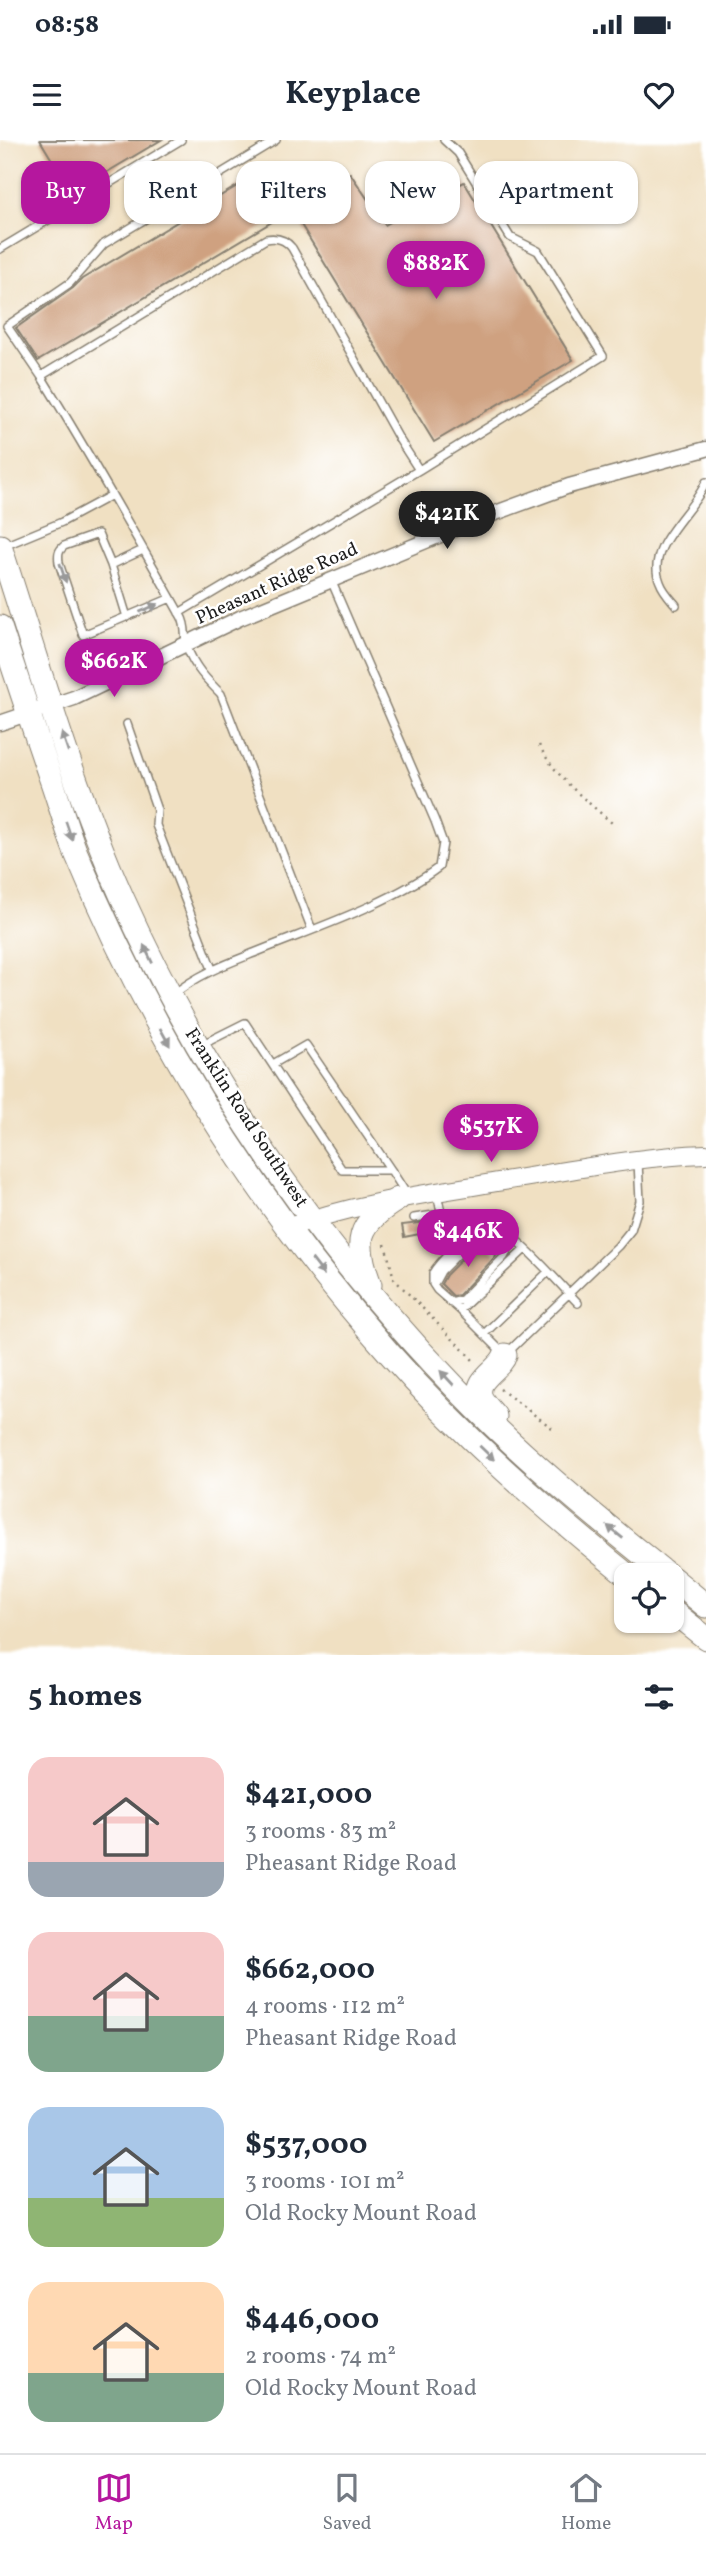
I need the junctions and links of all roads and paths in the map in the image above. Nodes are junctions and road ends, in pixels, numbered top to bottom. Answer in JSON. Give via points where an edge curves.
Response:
{"nodes":[{"id":1,"x":181,"y":140,"type":"edge"},
{"id":2,"x":276,"y":140,"type":"edge"},
{"id":3,"x":444,"y":140,"type":"edge"},
{"id":4,"x":0,"y":248,"type":"edge"},
{"id":5,"x":41,"y":376,"type":"junction"},
{"id":6,"x":706,"y":449,"type":"edge"},
{"id":7,"x":419,"y":470,"type":"junction"},
{"id":8,"x":706,"y":481,"type":"edge"},
{"id":9,"x":112,"y":495,"type":"junction"},
{"id":10,"x":0,"y":547,"type":"edge"},
{"id":11,"x":143,"y":550,"type":"junction"},
{"id":12,"x":111,"y":565,"type":"junction"},
{"id":13,"x":331,"y":580,"type":"junction"},
{"id":14,"x":171,"y":598,"type":"junction"},
{"id":15,"x":676,"y":605,"type":"dead end"},
{"id":16,"x":179,"y":613,"type":"junction"},
{"id":17,"x":127,"y":617,"type":"junction"},
{"id":18,"x":0,"y":627,"type":"edge"},
{"id":19,"x":186,"y":646,"type":"junction"},
{"id":20,"x":52,"y":706,"type":"junction"},
{"id":21,"x":28,"y":713,"type":"junction"},
{"id":22,"x":0,"y":723,"type":"edge"},
{"id":23,"x":127,"y":723,"type":"dead end"},
{"id":24,"x":539,"y":745,"type":"dead end"},
{"id":25,"x":615,"y":820,"type":"dead end"},
{"id":26,"x":312,"y":930,"type":"junction"},
{"id":27,"x":212,"y":970,"type":"junction"},
{"id":28,"x":170,"y":997,"type":"junction"},
{"id":29,"x":198,"y":1046,"type":"junction"},
{"id":30,"x":273,"y":1064,"type":"junction"},
{"id":31,"x":706,"y":1154,"type":"edge"},
{"id":32,"x":638,"y":1161,"type":"junction"},
{"id":33,"x":391,"y":1170,"type":"junction"},
{"id":34,"x":437,"y":1192,"type":"junction"},
{"id":35,"x":403,"y":1198,"type":"junction"},
{"id":36,"x":441,"y":1214,"type":"junction"},
{"id":37,"x":414,"y":1218,"type":"dead end"},
{"id":38,"x":312,"y":1219,"type":"junction"},
{"id":39,"x":444,"y":1227,"type":"dead end"},
{"id":40,"x":288,"y":1228,"type":"junction"},
{"id":41,"x":385,"y":1244,"type":"dead end"},
{"id":42,"x":525,"y":1249,"type":"junction"},
{"id":43,"x":548,"y":1272,"type":"junction"},
{"id":44,"x":435,"y":1287,"type":"junction"},
{"id":45,"x":568,"y":1293,"type":"junction"},
{"id":46,"x":374,"y":1298,"type":"junction"},
{"id":47,"x":450,"y":1303,"type":"junction"},
{"id":48,"x":578,"y":1303,"type":"dead end"},
{"id":49,"x":460,"y":1310,"type":"junction"},
{"id":50,"x":484,"y":1334,"type":"junction"},
{"id":51,"x":509,"y":1356,"type":"junction"},
{"id":52,"x":479,"y":1367,"type":"dead end"},
{"id":53,"x":498,"y":1387,"type":"dead end"},
{"id":54,"x":556,"y":1431,"type":"dead end"},
{"id":55,"x":530,"y":1459,"type":"junction"},
{"id":56,"x":653,"y":1563,"type":"edge"},
{"id":57,"x":614,"y":1564,"type":"edge"},
{"id":58,"x":684,"y":1588,"type":"edge"},
{"id":59,"x":706,"y":1606,"type":"edge"},
{"id":60,"x":684,"y":1621,"type":"edge"},
{"id":61,"x":706,"y":1638,"type":"edge"}],
"edges":[{"from":1,"to":4,"type":"lane"},
{"from":2,"to":5,"type":"lane","via":[[104,244],[70,283],[7,326]]},
{"from":3,"to":7,"type":"lane","via":[[510,237],[538,251],[603,356]]},
{"from":5,"to":7,"type":"lane","via":[[266,239],[275,238],[292,248]]},
{"from":5,"to":9,"type":"lane"},
{"from":6,"to":13,"type":"street","name":"Pheasant Ridge Road","via":[[569,486]]},
{"from":7,"to":16,"type":"lane"},
{"from":8,"to":15,"type":"lane","via":[[658,554],[657,574]]},
{"from":9,"to":10,"type":"lane","via":[[62,523]]},
{"from":9,"to":11,"type":"lane"},
{"from":10,"to":20,"type":"highway","name":"Franklin Road Southwest"},
{"from":11,"to":12,"type":"lane"},
{"from":11,"to":14,"type":"lane"},
{"from":12,"to":17,"type":"lane"},
{"from":12,"to":17,"type":"lane","one_way":true,"via":[[98,534],[64,546],[58,556],[83,635]]},
{"from":13,"to":19,"type":"street","name":"Pheasant Ridge Road"},
{"from":13,"to":26,"type":"lane","via":[[443,844],[439,867],[419,882]]},
{"from":14,"to":16,"type":"lane"},
{"from":17,"to":14,"type":"lane","one_way":true},
{"from":16,"to":19,"type":"lane"},
{"from":18,"to":21,"type":"highway","name":"Franklin Road Southwest"},
{"from":19,"to":20,"type":"street","name":"Pheasant Ridge Road"},
{"from":19,"to":26,"type":"lane","via":[[202,676],[221,694]]},
{"from":20,"to":21,"type":"street","name":"Pheasant Ridge Road"},
{"from":28,"to":20,"type":"highway","name":"Franklin Road Southwest","one_way":true,"via":[[96,833]]},
{"from":21,"to":22,"type":"street","name":"Pheasant Ridge Road"},
{"from":21,"to":40,"type":"highway","name":"Franklin Road Southwest","one_way":true,"via":[[75,851],[150,1011],[211,1116]]},
{"from":23,"to":27,"type":"lane","via":[[157,810],[156,825]]},
{"from":24,"to":25,"type":"path","via":[[560,776],[612,823]]},
{"from":26,"to":27,"type":"lane"},
{"from":27,"to":28,"type":"lane"},
{"from":28,"to":29,"type":"highway","name":"Franklin Road Southwest"},
{"from":29,"to":30,"type":"lane","via":[[246,1023]]},
{"from":29,"to":38,"type":"highway","name":"Franklin Road Southwest"},
{"from":30,"to":33,"type":"lane","via":[[342,1170]]},
{"from":30,"to":33,"type":"lane","via":[[306,1045]]},
{"from":31,"to":32,"type":"street"},
{"from":32,"to":34,"type":"street"},
{"from":32,"to":45,"type":"lane","via":[[641,1195],[633,1226]]},
{"from":33,"to":35,"type":"lane"},
{"from":34,"to":35,"type":"street"},
{"from":34,"to":36,"type":"lane"},
{"from":35,"to":38,"type":"street"},
{"from":35,"to":46,"type":"highway","via":[[376,1214],[360,1241],[362,1264]]},
{"from":36,"to":37,"type":"lane"},
{"from":36,"to":39,"type":"lane"},
{"from":38,"to":40,"type":"street"},
{"from":38,"to":46,"type":"highway","name":"Franklin Road Southwest"},
{"from":40,"to":57,"type":"highway","name":"Franklin Road Southwest","one_way":true,"via":[[390,1354],[448,1416]]},
{"from":41,"to":52,"type":"path","via":[[394,1279]]},
{"from":42,"to":43,"type":"lane"},
{"from":42,"to":44,"type":"lane","via":[[496,1225],[482,1223],[435,1268]]},
{"from":42,"to":49,"type":"lane"},
{"from":43,"to":45,"type":"lane"},
{"from":43,"to":50,"type":"lane"},
{"from":44,"to":47,"type":"lane"},
{"from":44,"to":47,"type":"lane","via":[[441,1271],[479,1232],[492,1231],[503,1239],[508,1250],[503,1257],[462,1300]]},
{"from":45,"to":48,"type":"lane"},
{"from":45,"to":51,"type":"lane"},
{"from":55,"to":46,"type":"highway","name":"Franklin Road Southwest","one_way":true,"via":[[458,1390]]},
{"from":47,"to":49,"type":"lane"},
{"from":49,"to":50,"type":"lane"},
{"from":50,"to":51,"type":"lane"},
{"from":51,"to":55,"type":"highway","via":[[483,1381],[481,1397]]},
{"from":53,"to":54,"type":"path"},
{"from":56,"to":55,"type":"highway","name":"Franklin Road Southwest","one_way":true},
{"from":58,"to":59,"type":"highway"},
{"from":60,"to":61,"type":"highway"}]}
